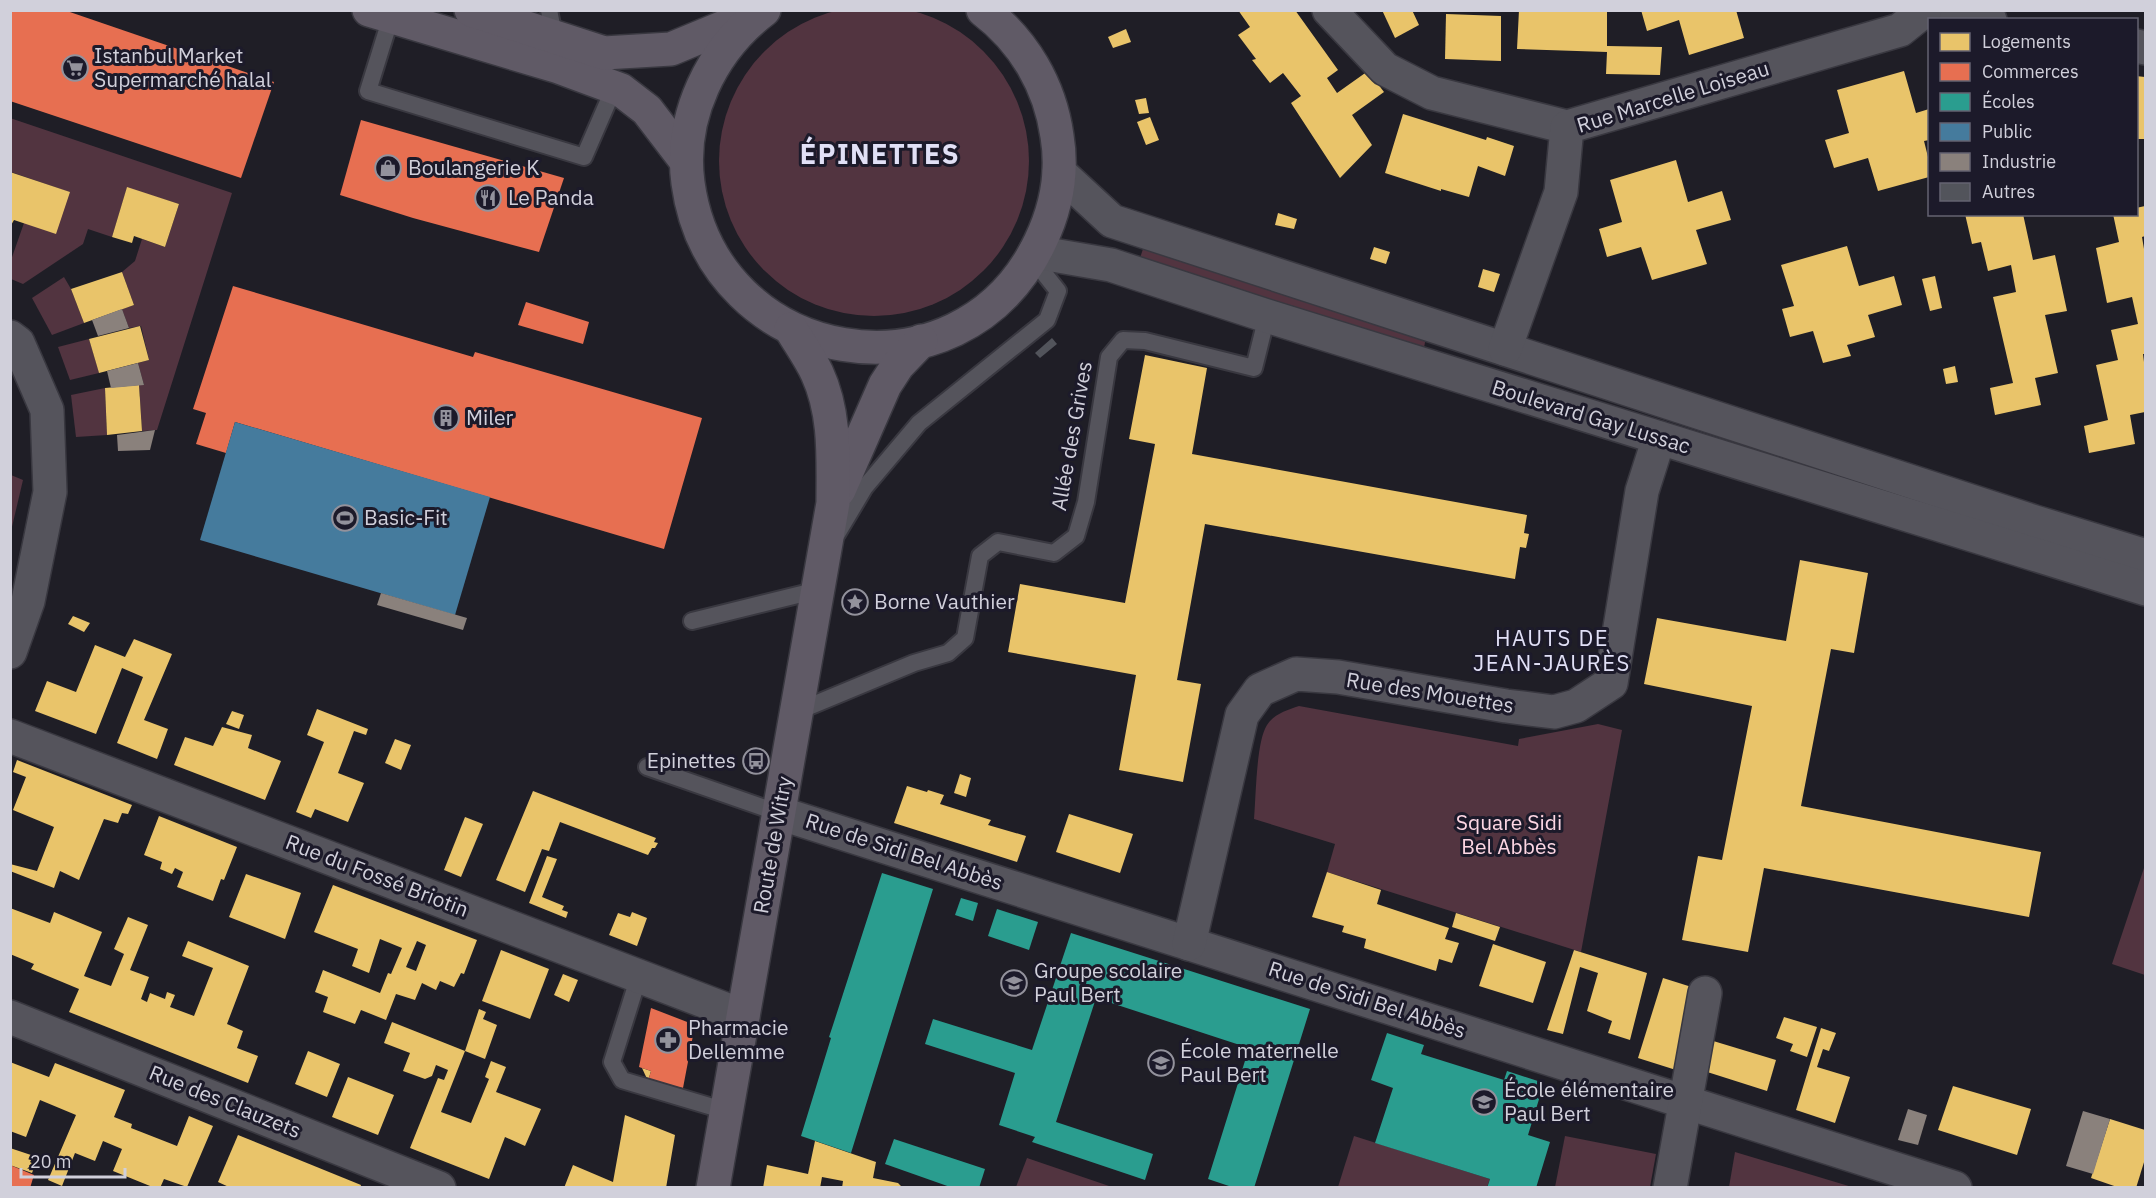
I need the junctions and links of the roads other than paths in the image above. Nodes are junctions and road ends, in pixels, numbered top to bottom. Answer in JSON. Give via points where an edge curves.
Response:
{"nodes":[{"id":1,"x":1329,"y":10,"type":"edge"},
{"id":2,"x":1925,"y":10,"type":"edge"},
{"id":3,"x":1933,"y":10,"type":"edge"},
{"id":4,"x":762,"y":11,"type":"edge"},
{"id":5,"x":380,"y":14,"type":"edge"},
{"id":6,"x":989,"y":14,"type":"edge"},
{"id":7,"x":473,"y":17,"type":"edge"},
{"id":8,"x":1978,"y":18,"type":"edge"},
{"id":9,"x":554,"y":38,"type":"edge"},
{"id":10,"x":614,"y":88,"type":"junction"},
{"id":11,"x":1568,"y":127,"type":"junction"},
{"id":12,"x":686,"y":161,"type":"junction"},
{"id":13,"x":1059,"y":172,"type":"junction"},
{"id":14,"x":1033,"y":255,"type":"junction"},
{"id":15,"x":1267,"y":316,"type":"junction"},
{"id":16,"x":791,"y":329,"type":"junction"},
{"id":17,"x":10,"y":337,"type":"edge"},
{"id":18,"x":921,"y":341,"type":"junction"},
{"id":19,"x":1505,"y":350,"type":"junction"},
{"id":20,"x":1659,"y":438,"type":"junction"},
{"id":21,"x":833,"y":502,"type":"junction"},
{"id":22,"x":824,"y":555,"type":"junction"},
{"id":23,"x":2145,"y":556,"type":"edge"},
{"id":24,"x":2145,"y":589,"type":"edge"},
{"id":25,"x":818,"y":591,"type":"junction"},
{"id":26,"x":692,"y":621,"type":"dead end"},
{"id":27,"x":10,"y":652,"type":"edge"},
{"id":28,"x":796,"y":712,"type":"junction"},
{"id":29,"x":10,"y":736,"type":"edge"},
{"id":30,"x":647,"y":767,"type":"dead end"},
{"id":31,"x":779,"y":813,"type":"junction"},
{"id":32,"x":1189,"y":944,"type":"junction"},
{"id":33,"x":639,"y":976,"type":"junction"},
{"id":34,"x":1705,"y":993,"type":"dead end"},
{"id":35,"x":743,"y":1016,"type":"junction"},
{"id":36,"x":10,"y":1017,"type":"edge"},
{"id":37,"x":1684,"y":1100,"type":"junction"},
{"id":38,"x":726,"y":1111,"type":"junction"},
{"id":39,"x":439,"y":1188,"type":"edge"},
{"id":40,"x":713,"y":1188,"type":"edge"},
{"id":41,"x":1670,"y":1188,"type":"edge"},
{"id":42,"x":1955,"y":1188,"type":"edge"}],
"edges":[{"from":1,"to":11,"type":"street","via":[[1386,69],[1432,93]]},
{"from":2,"to":11,"type":"street","name":"Rue Marcelle Loiseau","via":[[1900,30]]},
{"from":3,"to":8,"type":"street"},
{"from":4,"to":9,"type":"main road","via":[[671,49],[604,53]]},
{"from":4,"to":12,"type":"main road","via":[[729,44],[704,83],[690,128]]},
{"from":5,"to":7,"type":"main road"},
{"from":5,"to":10,"type":"lane","via":[[368,91],[584,158]]},
{"from":6,"to":13,"type":"main road","via":[[1019,45],[1045,89],[1056,127]]},
{"from":7,"to":9,"type":"main road"},
{"from":9,"to":10,"type":"main road"},
{"from":10,"to":12,"type":"main road","via":[[647,110]]},
{"from":11,"to":19,"type":"street","name":"Rue Marcelle Loiseau","via":[[1561,192]]},
{"from":12,"to":16,"type":"main road","via":[[697,222],[718,265],[755,305]]},
{"from":13,"to":14,"type":"main road","via":[[1051,215]]},
{"from":13,"to":19,"type":"street","name":"Boulevard Gay Lussac","via":[[1112,221]]},
{"from":14,"to":15,"type":"street","name":"Boulevard Gay Lussac","via":[[1111,265]]},
{"from":14,"to":18,"type":"main road","via":[[1012,285],[990,306],[954,328]]},
{"from":14,"to":22,"type":"lane","via":[[1058,291],[1047,320],[919,423],[865,487]]},
{"from":15,"to":20,"type":"street","name":"Boulevard Gay Lussac"},
{"from":15,"to":28,"type":"lane","name":"Allée des Grives","via":[[1254,368],[1145,341],[1123,340],[1109,357],[1086,502],[1076,536],[1054,553],[998,542],[980,556],[965,638],[948,653]]},
{"from":16,"to":18,"type":"main road","via":[[828,342],[860,347],[882,348]]},
{"from":16,"to":21,"type":"main road","name":"Route de Witry","via":[[817,374],[828,405]]},
{"from":17,"to":27,"type":"street","via":[[18,343],[47,410],[50,492],[28,601]]},
{"from":18,"to":21,"type":"main road","name":"Route de Witry","via":[[885,385]]},
{"from":19,"to":23,"type":"street","name":"Boulevard Gay Lussac"},
{"from":20,"to":24,"type":"street","name":"Boulevard Gay Lussac"},
{"from":20,"to":32,"type":"street","name":"Rue des Mouettes","via":[[1642,491],[1611,683],[1576,706],[1554,712],[1338,677],[1296,674],[1260,690],[1242,715]]},
{"from":21,"to":22,"type":"main road","name":"Route de Witry"},
{"from":22,"to":25,"type":"main road","name":"Route de Witry"},
{"from":25,"to":26,"type":"lane"},
{"from":25,"to":28,"type":"main road","name":"Route de Witry"},
{"from":28,"to":31,"type":"main road","name":"Route de Witry"},
{"from":29,"to":33,"type":"street","name":"Rue du Fossé Briotin"},
{"from":30,"to":31,"type":"lane"},
{"from":31,"to":32,"type":"street","name":"Rue de Sidi Bel Abbès"},
{"from":31,"to":35,"type":"main road","name":"Route de Witry"},
{"from":32,"to":37,"type":"street","name":"Rue de Sidi Bel Abbès"},
{"from":33,"to":35,"type":"street","name":"Rue du Fossé Briotin"},
{"from":33,"to":38,"type":"lane","via":[[612,1062],[622,1080]]},
{"from":34,"to":37,"type":"street"},
{"from":35,"to":38,"type":"main road","name":"Route de Witry"},
{"from":36,"to":39,"type":"street","name":"Rue des Clauzets"},
{"from":37,"to":41,"type":"street"},
{"from":37,"to":42,"type":"street","name":"Rue de Sidi Bel Abbès"},
{"from":38,"to":40,"type":"main road","name":"Route de Witry"}]}
